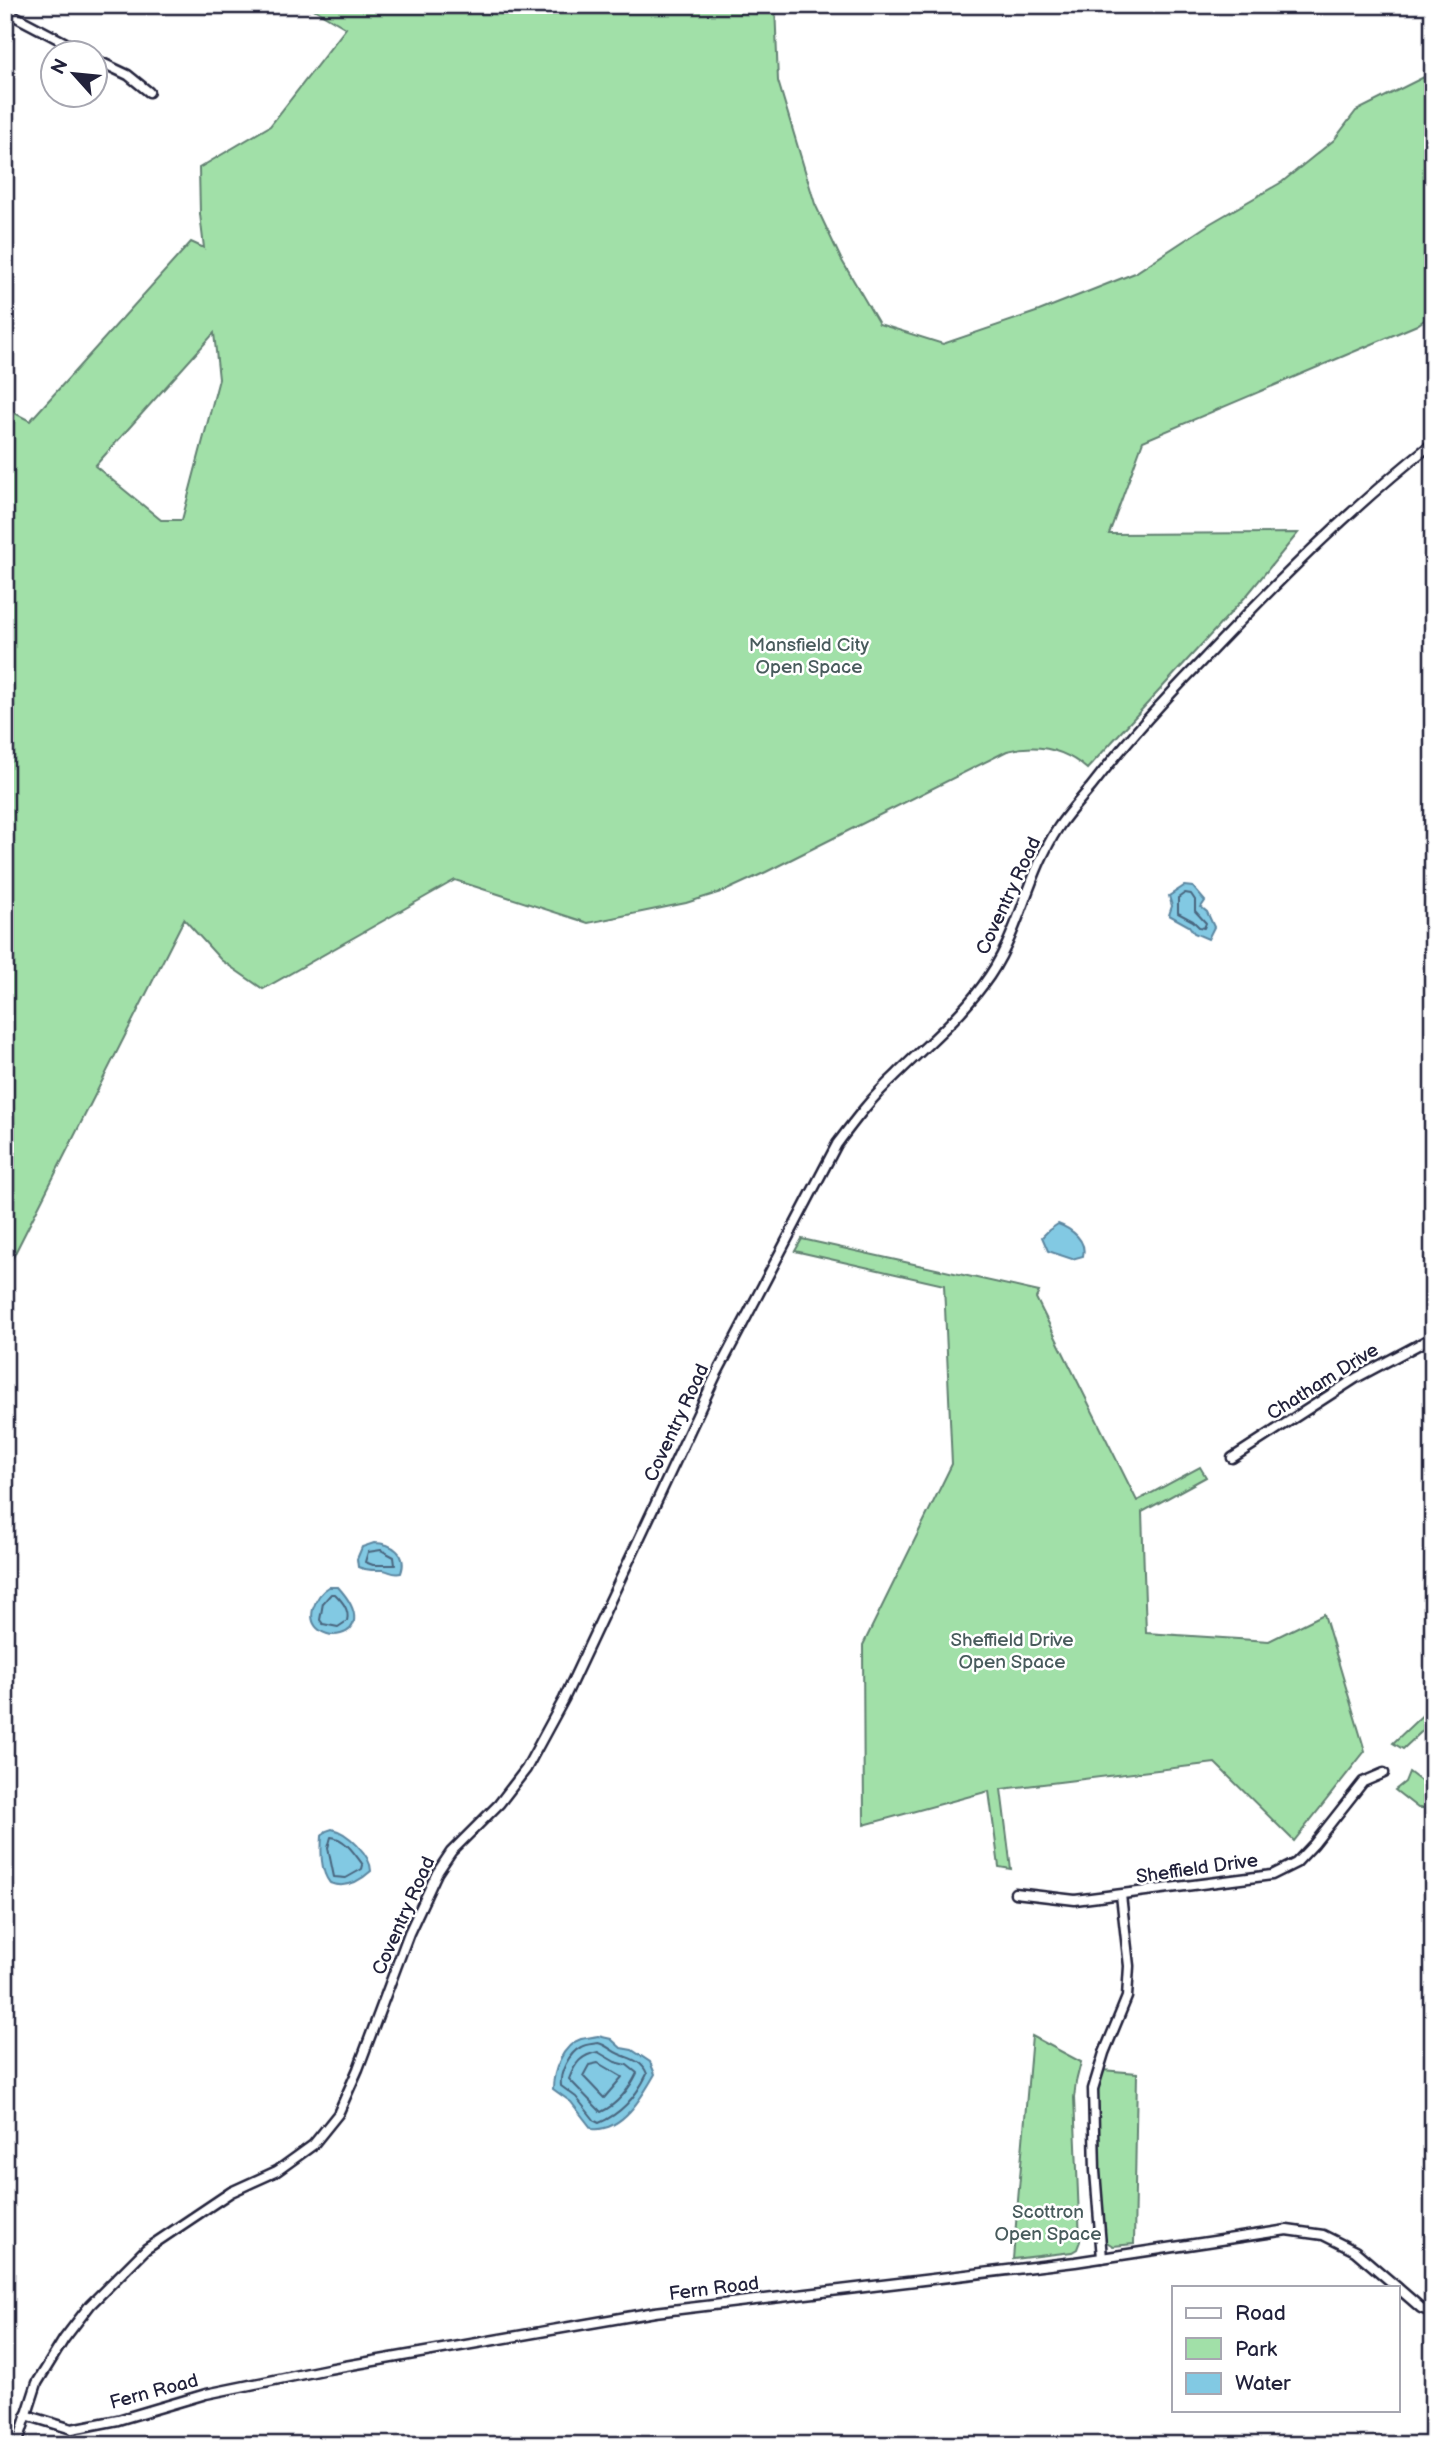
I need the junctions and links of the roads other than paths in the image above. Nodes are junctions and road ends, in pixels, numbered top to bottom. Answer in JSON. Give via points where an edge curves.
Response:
{"nodes":[{"id":1,"x":5,"y":11,"type":"edge"},
{"id":2,"x":56,"y":38,"type":"edge"},
{"id":3,"x":108,"y":65,"type":"edge"},
{"id":4,"x":149,"y":92,"type":"dead end"},
{"id":5,"x":1433,"y":443,"type":"edge"},
{"id":6,"x":1433,"y":1336,"type":"edge"},
{"id":7,"x":1232,"y":1458,"type":"dead end"},
{"id":8,"x":1384,"y":1773,"type":"dead end"},
{"id":9,"x":1015,"y":1893,"type":"dead end"},
{"id":10,"x":1121,"y":1895,"type":"junction"},
{"id":11,"x":1102,"y":2258,"type":"junction"},
{"id":12,"x":1395,"y":2286,"type":"edge"},
{"id":13,"x":1400,"y":2290,"type":"edge"},
{"id":14,"x":1433,"y":2313,"type":"edge"},
{"id":15,"x":26,"y":2415,"type":"junction"},
{"id":16,"x":17,"y":2445,"type":"edge"}],
"edges":[{"from":1,"to":2,"type":"street"},
{"from":3,"to":4,"type":"street"},
{"from":5,"to":15,"type":"street","name":"Coventry Road","via":[[1296,563],[1170,694],[1058,827],[1012,937],[984,984],[942,1033],[862,1110],[837,1144],[721,1366],[564,1699],[526,1769],[437,1873],[338,2114],[313,2145],[277,2171],[231,2192],[146,2249],[90,2305],[64,2339],[37,2383]]},
{"from":6,"to":7,"type":"street","name":"Chatham Drive","via":[[1356,1378]]},
{"from":8,"to":10,"type":"street","name":"Sheffield Drive","via":[[1363,1782],[1296,1863],[1272,1874]]},
{"from":9,"to":10,"type":"street","name":"Sheffield Drive","via":[[1075,1900]]},
{"from":10,"to":11,"type":"street","via":[[1129,1966],[1127,1997],[1093,2089]]},
{"from":11,"to":12,"type":"street","name":"Fern Road","via":[[1287,2230],[1323,2235],[1355,2251]]},
{"from":11,"to":15,"type":"street","name":"Fern Road","via":[[655,2312],[317,2371],[72,2429]]},
{"from":13,"to":14,"type":"street","name":"Fern Road"},
{"from":15,"to":16,"type":"street","name":"Coventry Road"}]}
